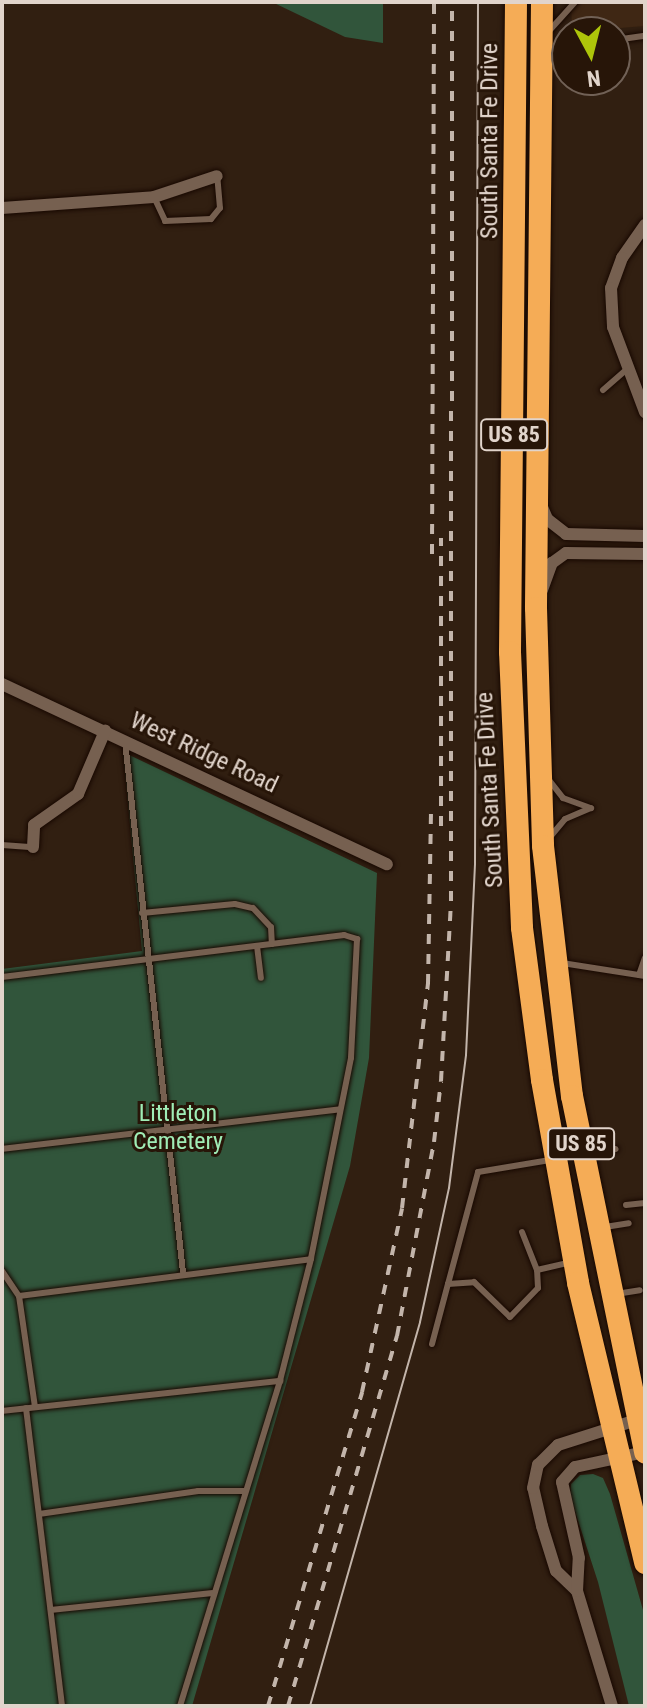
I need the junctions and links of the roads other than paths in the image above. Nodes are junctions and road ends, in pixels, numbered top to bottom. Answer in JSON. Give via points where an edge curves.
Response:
{"nodes":[{"id":1,"x":516,"y":2,"type":"edge"},
{"id":2,"x":542,"y":2,"type":"edge"},
{"id":3,"x":575,"y":2,"type":"edge"},
{"id":4,"x":542,"y":46,"type":"junction"},
{"id":5,"x":551,"y":46,"type":"edge"},
{"id":6,"x":217,"y":176,"type":"joint"},
{"id":7,"x":154,"y":197,"type":"junction"},
{"id":8,"x":2,"y":208,"type":"edge"},
{"id":9,"x":645,"y":225,"type":"edge"},
{"id":10,"x":626,"y":370,"type":"junction"},
{"id":11,"x":603,"y":390,"type":"dead end"},
{"id":12,"x":645,"y":412,"type":"edge"},
{"id":13,"x":538,"y":497,"type":"junction"},
{"id":14,"x":645,"y":536,"type":"edge"},
{"id":15,"x":645,"y":554,"type":"edge"},
{"id":16,"x":536,"y":608,"type":"junction"},
{"id":17,"x":2,"y":684,"type":"edge"},
{"id":18,"x":105,"y":731,"type":"junction"},
{"id":19,"x":125,"y":741,"type":"junction"},
{"id":20,"x":539,"y":767,"type":"junction"},
{"id":21,"x":2,"y":845,"type":"edge"},
{"id":22,"x":543,"y":846,"type":"junction"},
{"id":23,"x":33,"y":847,"type":"joint"},
{"id":24,"x":387,"y":864,"type":"dead end"},
{"id":25,"x":142,"y":913,"type":"junction"},
{"id":26,"x":272,"y":944,"type":"junction"},
{"id":27,"x":257,"y":946,"type":"junction"},
{"id":28,"x":645,"y":958,"type":"edge"},
{"id":29,"x":147,"y":959,"type":"junction"},
{"id":30,"x":554,"y":962,"type":"junction"},
{"id":31,"x":642,"y":976,"type":"edge"},
{"id":32,"x":2,"y":977,"type":"edge"},
{"id":33,"x":261,"y":978,"type":"dead end"},
{"id":34,"x":340,"y":1109,"type":"junction"},
{"id":35,"x":166,"y":1130,"type":"junction"},
{"id":36,"x":2,"y":1149,"type":"edge"},
{"id":37,"x":616,"y":1149,"type":"dead end"},
{"id":38,"x":583,"y":1154,"type":"junction"},
{"id":39,"x":555,"y":1159,"type":"junction"},
{"id":40,"x":645,"y":1203,"type":"edge"},
{"id":41,"x":626,"y":1205,"type":"dead end"},
{"id":42,"x":629,"y":1223,"type":"dead end"},
{"id":43,"x":596,"y":1228,"type":"junction"},
{"id":44,"x":522,"y":1232,"type":"dead end"},
{"id":45,"x":311,"y":1259,"type":"junction"},
{"id":46,"x":574,"y":1261,"type":"junction"},
{"id":47,"x":537,"y":1270,"type":"junction"},
{"id":48,"x":2,"y":1271,"type":"edge"},
{"id":49,"x":183,"y":1272,"type":"junction"},
{"id":50,"x":448,"y":1284,"type":"junction"},
{"id":51,"x":640,"y":1290,"type":"dead end"},
{"id":52,"x":609,"y":1295,"type":"junction"},
{"id":53,"x":19,"y":1296,"type":"junction"},
{"id":54,"x":432,"y":1344,"type":"dead end"},
{"id":55,"x":280,"y":1381,"type":"junction"},
{"id":56,"x":35,"y":1407,"type":"junction"},
{"id":57,"x":26,"y":1408,"type":"junction"},
{"id":58,"x":2,"y":1411,"type":"edge"},
{"id":59,"x":641,"y":1419,"type":"edge"},
{"id":60,"x":609,"y":1426,"type":"junction"},
{"id":61,"x":645,"y":1452,"type":"edge"},
{"id":62,"x":617,"y":1457,"type":"junction"},
{"id":63,"x":245,"y":1491,"type":"junction"},
{"id":64,"x":39,"y":1514,"type":"junction"},
{"id":65,"x":645,"y":1563,"type":"edge"},
{"id":66,"x":577,"y":1591,"type":"junction"},
{"id":67,"x":212,"y":1593,"type":"junction"},
{"id":68,"x":51,"y":1610,"type":"junction"},
{"id":69,"x":62,"y":1706,"type":"edge"},
{"id":70,"x":180,"y":1706,"type":"edge"},
{"id":71,"x":612,"y":1706,"type":"edge"}],
"edges":[{"from":1,"to":39,"type":"highway","name":"South Santa Fe Drive","number":"US 85","via":[[511,722],[522,928]]},
{"from":2,"to":4,"type":"highway","name":"South Santa Fe Drive","number":"US 85"},
{"from":3,"to":4,"type":"lane"},
{"from":4,"to":5,"type":"lane"},
{"from":4,"to":13,"type":"highway","name":"South Santa Fe Drive","number":"US 85"},
{"from":6,"to":7,"type":"street"},
{"from":6,"to":7,"type":"lane","via":[[220,208],[211,219],[165,221]]},
{"from":7,"to":8,"type":"street"},
{"from":9,"to":10,"type":"street","via":[[622,258],[611,288],[613,327]]},
{"from":10,"to":11,"type":"lane"},
{"from":10,"to":12,"type":"street"},
{"from":13,"to":14,"type":"street","via":[[547,519],[566,534]]},
{"from":13,"to":16,"type":"highway","name":"South Santa Fe Drive","number":"US 85"},
{"from":15,"to":16,"type":"street","via":[[566,553],[552,563]]},
{"from":16,"to":20,"type":"highway","name":"South Santa Fe Drive","number":"US 85"},
{"from":17,"to":18,"type":"street","name":"West Ridge Road"},
{"from":18,"to":19,"type":"street","name":"West Ridge Road"},
{"from":18,"to":23,"type":"street","via":[[78,794],[34,825]]},
{"from":19,"to":24,"type":"street","name":"West Ridge Road"},
{"from":19,"to":25,"type":"lane"},
{"from":20,"to":22,"type":"highway","name":"South Santa Fe Drive","number":"US 85"},
{"from":20,"to":22,"type":"lane","via":[[563,798],[591,808],[565,819]]},
{"from":21,"to":23,"type":"lane"},
{"from":22,"to":30,"type":"highway","name":"South Santa Fe Drive","number":"US 85"},
{"from":25,"to":26,"type":"lane","via":[[235,904],[253,908],[271,927]]},
{"from":25,"to":29,"type":"lane"},
{"from":26,"to":27,"type":"lane"},
{"from":26,"to":34,"type":"lane","via":[[344,935],[357,939],[351,1058]]},
{"from":27,"to":29,"type":"lane"},
{"from":27,"to":33,"type":"lane"},
{"from":28,"to":31,"type":"lane"},
{"from":29,"to":32,"type":"lane"},
{"from":29,"to":35,"type":"lane"},
{"from":30,"to":31,"type":"lane"},
{"from":30,"to":38,"type":"highway","name":"South Santa Fe Drive","number":"US 85"},
{"from":34,"to":35,"type":"lane"},
{"from":34,"to":45,"type":"lane"},
{"from":35,"to":36,"type":"lane"},
{"from":35,"to":49,"type":"lane"},
{"from":37,"to":38,"type":"lane"},
{"from":38,"to":43,"type":"highway","name":"South Santa Fe Drive","number":"US 85"},
{"from":39,"to":46,"type":"highway","name":"South Santa Fe Drive","number":"US 85"},
{"from":39,"to":50,"type":"lane","via":[[478,1172]]},
{"from":40,"to":41,"type":"lane"},
{"from":42,"to":43,"type":"lane"},
{"from":43,"to":52,"type":"highway","name":"South Santa Fe Drive","number":"US 85"},
{"from":44,"to":47,"type":"lane"},
{"from":45,"to":49,"type":"lane"},
{"from":45,"to":55,"type":"lane"},
{"from":46,"to":47,"type":"lane"},
{"from":46,"to":60,"type":"highway","name":"South Santa Fe Drive","number":"US 85"},
{"from":47,"to":50,"type":"lane","via":[[538,1288],[510,1317],[474,1282]]},
{"from":48,"to":53,"type":"lane"},
{"from":49,"to":53,"type":"lane"},
{"from":50,"to":54,"type":"lane"},
{"from":51,"to":52,"type":"lane"},
{"from":52,"to":59,"type":"highway","name":"South Santa Fe Drive","number":"US 85"},
{"from":53,"to":56,"type":"lane"},
{"from":55,"to":56,"type":"lane"},
{"from":55,"to":63,"type":"lane"},
{"from":56,"to":57,"type":"lane"},
{"from":57,"to":58,"type":"lane"},
{"from":57,"to":64,"type":"lane"},
{"from":59,"to":60,"type":"street"},
{"from":59,"to":61,"type":"highway","name":"South Santa Fe Drive","number":"US 85"},
{"from":60,"to":62,"type":"highway","name":"South Santa Fe Drive","number":"US 85"},
{"from":60,"to":66,"type":"street","via":[[558,1445],[535,1477],[535,1501],[556,1571]]},
{"from":61,"to":62,"type":"street"},
{"from":62,"to":65,"type":"highway","name":"South Santa Fe Drive","number":"US 85"},
{"from":62,"to":66,"type":"street","via":[[575,1467],[562,1482],[579,1558]]},
{"from":63,"to":64,"type":"lane","via":[[198,1491]]},
{"from":63,"to":67,"type":"lane"},
{"from":64,"to":68,"type":"lane"},
{"from":66,"to":71,"type":"street"},
{"from":67,"to":68,"type":"lane"},
{"from":67,"to":70,"type":"lane"},
{"from":68,"to":69,"type":"lane"}]}
